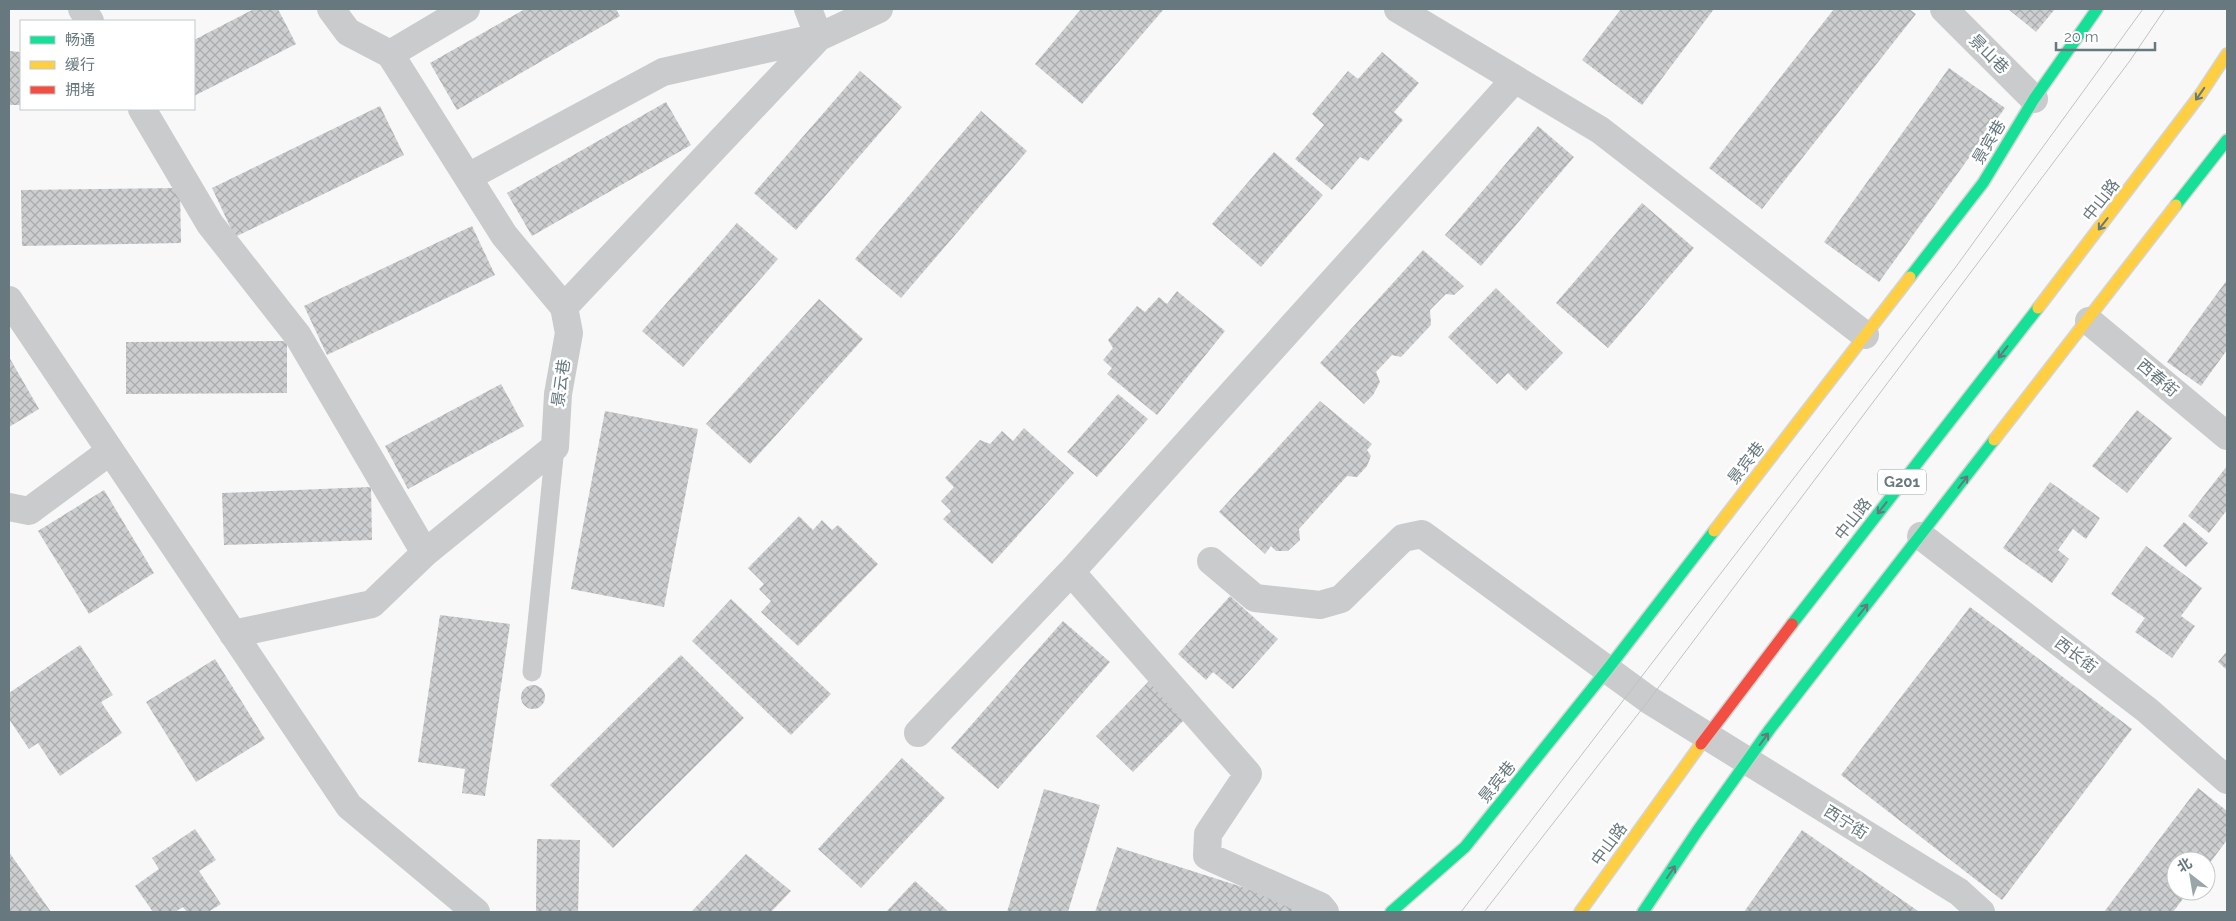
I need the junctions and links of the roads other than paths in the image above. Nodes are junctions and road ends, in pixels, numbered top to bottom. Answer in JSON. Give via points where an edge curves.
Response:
{"nodes":[{"id":1,"x":82,"y":9,"type":"edge"},
{"id":2,"x":331,"y":9,"type":"edge"},
{"id":3,"x":466,"y":9,"type":"edge"},
{"id":4,"x":808,"y":9,"type":"edge"},
{"id":5,"x":879,"y":9,"type":"edge"},
{"id":6,"x":1398,"y":9,"type":"edge"},
{"id":7,"x":1944,"y":9,"type":"edge"},
{"id":8,"x":2097,"y":9,"type":"edge"},
{"id":9,"x":89,"y":20,"type":"edge"},
{"id":10,"x":819,"y":37,"type":"junction"},
{"id":11,"x":390,"y":54,"type":"junction"},
{"id":12,"x":2227,"y":54,"type":"edge"},
{"id":13,"x":1515,"y":79,"type":"junction"},
{"id":14,"x":2034,"y":99,"type":"junction"},
{"id":15,"x":143,"y":110,"type":"edge"},
{"id":16,"x":2227,"y":140,"type":"edge"},
{"id":17,"x":468,"y":177,"type":"junction"},
{"id":18,"x":9,"y":300,"type":"edge"},
{"id":19,"x":564,"y":307,"type":"junction"},
{"id":20,"x":2089,"y":321,"type":"junction"},
{"id":21,"x":1865,"y":335,"type":"junction"},
{"id":22,"x":2227,"y":436,"type":"edge"},
{"id":23,"x":555,"y":447,"type":"junction"},
{"id":24,"x":109,"y":452,"type":"junction"},
{"id":25,"x":9,"y":507,"type":"edge"},
{"id":26,"x":1920,"y":536,"type":"junction"},
{"id":27,"x":425,"y":553,"type":"junction"},
{"id":28,"x":1211,"y":561,"type":"dead end"},
{"id":29,"x":1071,"y":572,"type":"junction"},
{"id":30,"x":233,"y":634,"type":"junction"},
{"id":31,"x":1607,"y":670,"type":"junction"},
{"id":32,"x":532,"y":672,"type":"dead end"},
{"id":33,"x":918,"y":733,"type":"dead end"},
{"id":34,"x":1707,"y":737,"type":"junction"},
{"id":35,"x":1747,"y":762,"type":"junction"},
{"id":36,"x":2227,"y":780,"type":"edge"},
{"id":37,"x":476,"y":912,"type":"edge"},
{"id":38,"x":1325,"y":912,"type":"edge"},
{"id":39,"x":1391,"y":912,"type":"edge"},
{"id":40,"x":1580,"y":912,"type":"edge"},
{"id":41,"x":1644,"y":912,"type":"edge"},
{"id":42,"x":1981,"y":912,"type":"edge"}],
"edges":[{"from":1,"to":9,"type":"street"},
{"from":2,"to":11,"type":"street","via":[[348,32]]},
{"from":3,"to":11,"type":"street"},
{"from":4,"to":10,"type":"street"},
{"from":5,"to":10,"type":"street"},
{"from":6,"to":13,"type":"street"},
{"from":7,"to":14,"type":"street","name":"景山巷"},
{"from":8,"to":14,"type":"main road","name":"景宾巷"},
{"from":10,"to":17,"type":"street","via":[[663,72]]},
{"from":10,"to":19,"type":"street"},
{"from":11,"to":17,"type":"street"},
{"from":12,"to":34,"type":"main road","name":"中山路","number":"G201","one_way":true,"via":[[2126,194]]},
{"from":13,"to":21,"type":"street","via":[[1600,130]]},
{"from":13,"to":29,"type":"street"},
{"from":14,"to":21,"type":"main road","name":"景宾巷","via":[[1983,183]]},
{"from":15,"to":27,"type":"street","via":[[210,224],[298,336]]},
{"from":16,"to":20,"type":"main road","number":"G201"},
{"from":17,"to":19,"type":"street","via":[[504,235]]},
{"from":18,"to":24,"type":"street"},
{"from":19,"to":23,"type":"street","name":"景云巷","via":[[569,334],[558,394]]},
{"from":20,"to":22,"type":"street","name":"西春街"},
{"from":26,"to":20,"type":"main road","number":"G201","one_way":true},
{"from":21,"to":31,"type":"main road","name":"景宾巷"},
{"from":23,"to":27,"type":"street"},
{"from":23,"to":32,"type":"lane"},
{"from":24,"to":25,"type":"street","via":[[29,511]]},
{"from":24,"to":30,"type":"street"},
{"from":35,"to":26,"type":"main road","number":"G201","one_way":true},
{"from":26,"to":36,"type":"street","name":"西长街","via":[[2147,710]]},
{"from":27,"to":30,"type":"street","via":[[372,604]]},
{"from":28,"to":31,"type":"street","name":"西宁街","via":[[1254,598],[1320,605],[1341,599],[1403,538],[1422,534]]},
{"from":29,"to":33,"type":"street"},
{"from":29,"to":38,"type":"street","via":[[1248,774],[1208,834],[1207,856],[1320,906]]},
{"from":30,"to":37,"type":"street","via":[[349,806]]},
{"from":31,"to":34,"type":"street","name":"西宁街"},
{"from":31,"to":39,"type":"main road","name":"景宾巷","via":[[1465,847]]},
{"from":34,"to":35,"type":"street","name":"西宁街"},
{"from":34,"to":40,"type":"main road","name":"中山路","number":"G201"},
{"from":41,"to":35,"type":"main road","number":"G201","one_way":true},
{"from":35,"to":42,"type":"street","name":"西宁街","via":[[1959,892]]}]}
